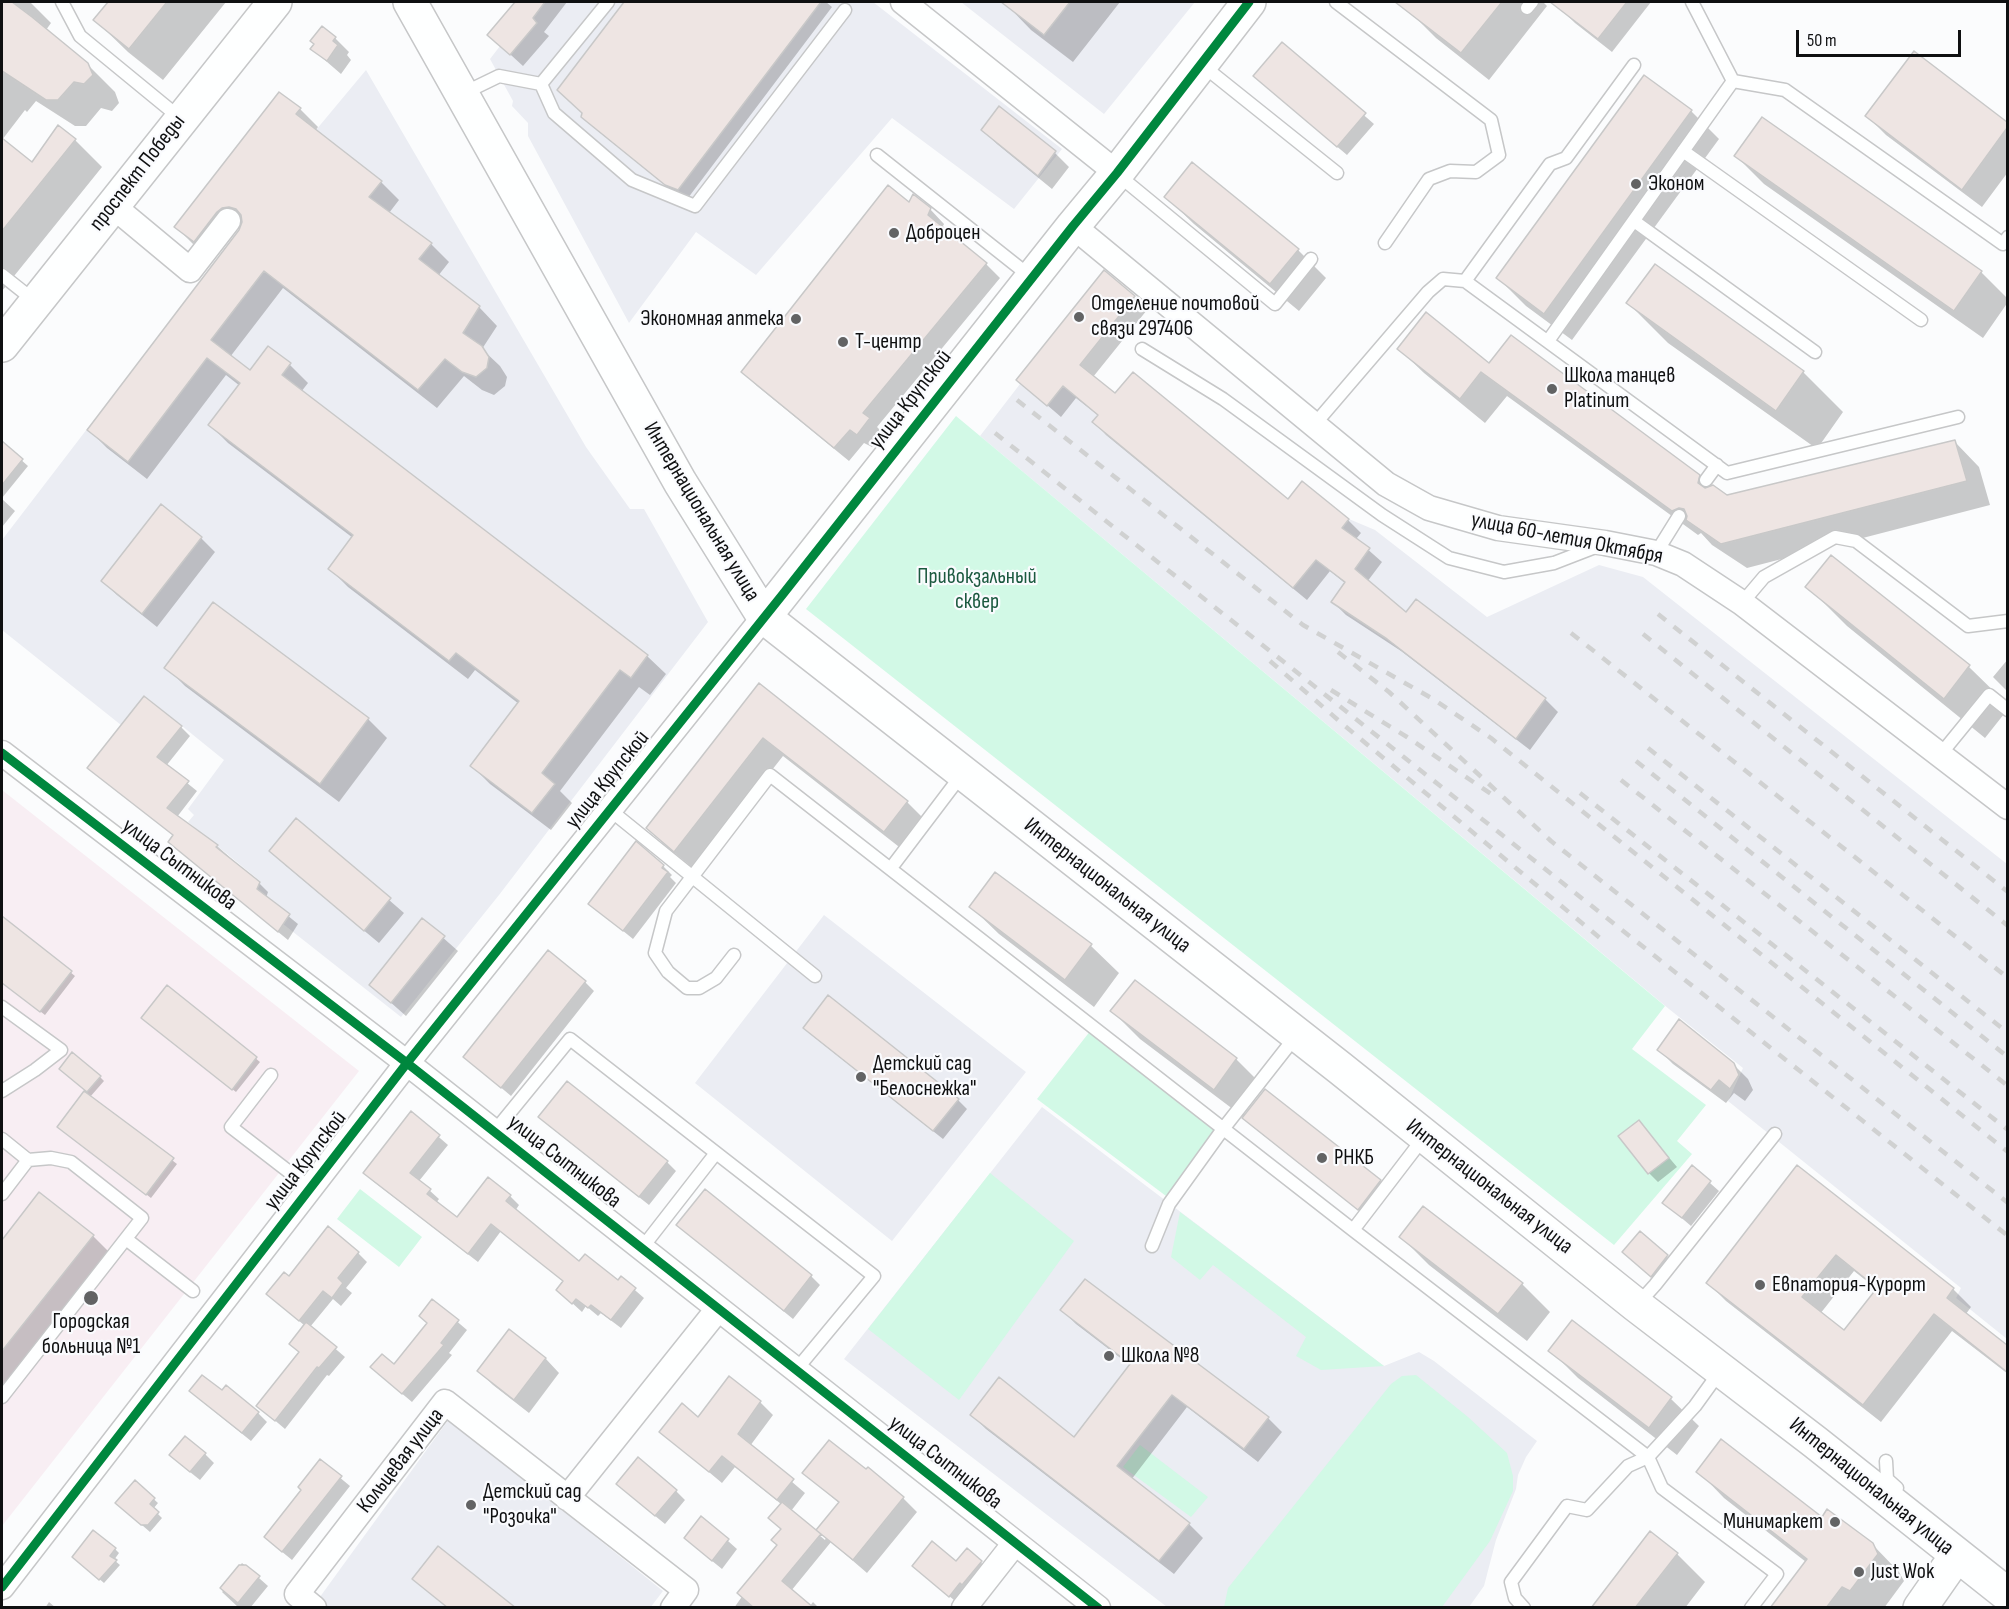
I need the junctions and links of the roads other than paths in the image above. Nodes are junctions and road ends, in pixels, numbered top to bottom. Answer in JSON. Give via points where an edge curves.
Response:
{"nodes":[{"id":1,"x":77,"y":2,"type":"edge"},
{"id":2,"x":274,"y":2,"type":"edge"},
{"id":3,"x":410,"y":2,"type":"edge"},
{"id":4,"x":608,"y":2,"type":"edge"},
{"id":5,"x":903,"y":2,"type":"edge"},
{"id":6,"x":1249,"y":2,"type":"edge"},
{"id":7,"x":1336,"y":2,"type":"edge"},
{"id":8,"x":1692,"y":2,"type":"edge"},
{"id":9,"x":65,"y":7,"type":"edge"},
{"id":10,"x":845,"y":10,"type":"dead end"},
{"id":11,"x":1201,"y":64,"type":"junction"},
{"id":12,"x":1634,"y":65,"type":"dead end"},
{"id":13,"x":1733,"y":81,"type":"junction"},
{"id":14,"x":541,"y":84,"type":"junction"},
{"id":15,"x":462,"y":94,"type":"junction"},
{"id":16,"x":181,"y":119,"type":"junction"},
{"id":17,"x":1683,"y":151,"type":"junction"},
{"id":18,"x":877,"y":155,"type":"dead end"},
{"id":19,"x":1117,"y":173,"type":"junction"},
{"id":20,"x":1337,"y":173,"type":"dead end"},
{"id":21,"x":113,"y":206,"type":"junction"},
{"id":22,"x":228,"y":221,"type":"dead end"},
{"id":23,"x":1634,"y":221,"type":"junction"},
{"id":24,"x":1073,"y":226,"type":"junction"},
{"id":25,"x":2007,"y":237,"type":"edge"},
{"id":26,"x":1385,"y":243,"type":"dead end"},
{"id":27,"x":1311,"y":259,"type":"dead end"},
{"id":28,"x":2,"y":275,"type":"edge"},
{"id":29,"x":1032,"y":278,"type":"junction"},
{"id":30,"x":1465,"y":281,"type":"junction"},
{"id":31,"x":36,"y":302,"type":"junction"},
{"id":32,"x":1921,"y":320,"type":"dead end"},
{"id":33,"x":1548,"y":341,"type":"junction"},
{"id":34,"x":2,"y":345,"type":"edge"},
{"id":35,"x":1142,"y":349,"type":"dead end"},
{"id":36,"x":1815,"y":352,"type":"dead end"},
{"id":37,"x":1958,"y":417,"type":"dead end"},
{"id":38,"x":1314,"y":425,"type":"junction"},
{"id":39,"x":1717,"y":465,"type":"junction"},
{"id":40,"x":1706,"y":480,"type":"dead end"},
{"id":41,"x":1679,"y":516,"type":"dead end"},
{"id":42,"x":1605,"y":543,"type":"junction"},
{"id":43,"x":1656,"y":553,"type":"junction"},
{"id":44,"x":1742,"y":603,"type":"junction"},
{"id":45,"x":764,"y":617,"type":"junction"},
{"id":46,"x":2007,"y":621,"type":"edge"},
{"id":47,"x":2007,"y":710,"type":"edge"},
{"id":48,"x":2,"y":753,"type":"edge"},
{"id":49,"x":1940,"y":755,"type":"junction"},
{"id":50,"x":963,"y":773,"type":"junction"},
{"id":51,"x":2007,"y":807,"type":"edge"},
{"id":52,"x":610,"y":810,"type":"junction"},
{"id":53,"x":891,"y":868,"type":"junction"},
{"id":54,"x":693,"y":875,"type":"junction"},
{"id":55,"x":734,"y":956,"type":"dead end"},
{"id":56,"x":815,"y":976,"type":"dead end"},
{"id":57,"x":2,"y":1007,"type":"edge"},
{"id":58,"x":1296,"y":1035,"type":"junction"},
{"id":59,"x":407,"y":1063,"type":"junction"},
{"id":60,"x":271,"y":1075,"type":"dead end"},
{"id":61,"x":2,"y":1091,"type":"edge"},
{"id":62,"x":1223,"y":1129,"type":"junction"},
{"id":63,"x":494,"y":1132,"type":"junction"},
{"id":64,"x":1775,"y":1134,"type":"dead end"},
{"id":65,"x":1425,"y":1136,"type":"junction"},
{"id":66,"x":2,"y":1139,"type":"edge"},
{"id":67,"x":716,"y":1153,"type":"junction"},
{"id":68,"x":28,"y":1160,"type":"junction"},
{"id":69,"x":310,"y":1188,"type":"junction"},
{"id":70,"x":2,"y":1194,"type":"edge"},
{"id":71,"x":1353,"y":1230,"type":"junction"},
{"id":72,"x":126,"y":1239,"type":"junction"},
{"id":73,"x":1152,"y":1246,"type":"dead end"},
{"id":74,"x":642,"y":1248,"type":"junction"},
{"id":75,"x":193,"y":1291,"type":"dead end"},
{"id":76,"x":1636,"y":1305,"type":"junction"},
{"id":77,"x":718,"y":1309,"type":"junction"},
{"id":78,"x":1721,"y":1369,"type":"junction"},
{"id":79,"x":796,"y":1371,"type":"junction"},
{"id":80,"x":2,"y":1397,"type":"edge"},
{"id":81,"x":1648,"y":1457,"type":"junction"},
{"id":82,"x":1886,"y":1461,"type":"dead end"},
{"id":83,"x":1904,"y":1493,"type":"dead end"},
{"id":84,"x":567,"y":1498,"type":"junction"},
{"id":85,"x":1015,"y":1543,"type":"junction"},
{"id":86,"x":1985,"y":1579,"type":"edge"},
{"id":87,"x":2,"y":1587,"type":"edge"},
{"id":88,"x":314,"y":1608,"type":"edge"},
{"id":89,"x":672,"y":1608,"type":"edge"},
{"id":90,"x":964,"y":1608,"type":"edge"},
{"id":91,"x":1098,"y":1608,"type":"edge"},
{"id":92,"x":1524,"y":1608,"type":"edge"},
{"id":93,"x":1751,"y":1608,"type":"edge"},
{"id":94,"x":1920,"y":1608,"type":"edge"}],
"edges":[{"from":1,"to":9,"type":"lane"},
{"from":2,"to":16,"type":"main road","name":"проспект Победы"},
{"from":3,"to":15,"type":"main road","name":"Интернациональная улица"},
{"from":4,"to":14,"type":"lane"},
{"from":5,"to":19,"type":"street"},
{"from":6,"to":11,"type":"main road","name":"улица Крупской"},
{"from":7,"to":26,"type":"lane","via":[[1491,120],[1499,155],[1476,172],[1450,171],[1429,179]]},
{"from":8,"to":13,"type":"lane"},
{"from":9,"to":16,"type":"lane","via":[[80,36]]},
{"from":10,"to":14,"type":"lane","via":[[695,206],[632,180],[554,113]]},
{"from":11,"to":19,"type":"main road","name":"улица Крупской"},
{"from":11,"to":20,"type":"lane"},
{"from":12,"to":30,"type":"lane","via":[[1566,158],[1550,164]]},
{"from":13,"to":17,"type":"lane"},
{"from":13,"to":25,"type":"lane","via":[[1785,90],[2003,244]]},
{"from":14,"to":15,"type":"lane","via":[[499,76]]},
{"from":15,"to":45,"type":"main road","name":"Интернациональная улица","via":[[681,482]]},
{"from":16,"to":21,"type":"main road","name":"проспект Победы"},
{"from":17,"to":23,"type":"lane"},
{"from":17,"to":32,"type":"lane"},
{"from":18,"to":29,"type":"lane"},
{"from":19,"to":24,"type":"main road","name":"улица Крупской"},
{"from":19,"to":27,"type":"lane","via":[[1275,304]]},
{"from":21,"to":22,"type":"street","via":[[190,270]]},
{"from":21,"to":31,"type":"main road","name":"проспект Победы"},
{"from":23,"to":33,"type":"lane"},
{"from":23,"to":36,"type":"lane"},
{"from":24,"to":29,"type":"main road","name":"улица Крупской"},
{"from":24,"to":38,"type":"street","name":"улица 60-летия Октября"},
{"from":28,"to":31,"type":"lane"},
{"from":29,"to":45,"type":"main road","name":"улица Крупской"},
{"from":30,"to":33,"type":"lane"},
{"from":30,"to":38,"type":"lane","via":[[1443,279],[1428,292]]},
{"from":31,"to":34,"type":"main road","name":"проспект Победы"},
{"from":33,"to":39,"type":"lane"},
{"from":35,"to":42,"type":"lane","via":[[1224,399],[1382,515],[1449,558],[1504,572],[1554,563]]},
{"from":37,"to":39,"type":"lane","via":[[1727,473]]},
{"from":38,"to":42,"type":"street","name":"улица 60-летия Октября","via":[[1386,484],[1429,508],[1498,528]]},
{"from":39,"to":40,"type":"lane"},
{"from":41,"to":43,"type":"lane"},
{"from":42,"to":43,"type":"street","name":"улица 60-летия Октября"},
{"from":43,"to":44,"type":"street","name":"улица 60-летия Октября","via":[[1683,564]]},
{"from":44,"to":46,"type":"lane","via":[[1764,577],[1835,537],[1856,541],[1968,626]]},
{"from":44,"to":49,"type":"street","name":"улица 60-летия Октября"},
{"from":45,"to":50,"type":"main road","name":"Интернациональная улица"},
{"from":45,"to":52,"type":"street","name":"улица Крупской"},
{"from":47,"to":49,"type":"lane","via":[[1989,695]]},
{"from":48,"to":59,"type":"street","name":"улица Сытникова"},
{"from":49,"to":51,"type":"street","name":"улица 60-летия Октября"},
{"from":50,"to":53,"type":"lane"},
{"from":50,"to":58,"type":"main road","name":"Интернациональная улица"},
{"from":52,"to":54,"type":"lane"},
{"from":52,"to":59,"type":"street","name":"улица Крупской"},
{"from":53,"to":54,"type":"lane","via":[[770,775]]},
{"from":53,"to":62,"type":"lane"},
{"from":54,"to":55,"type":"lane","via":[[666,911],[655,952],[668,972],[687,988],[699,988],[716,978]]},
{"from":54,"to":56,"type":"lane"},
{"from":57,"to":61,"type":"lane","via":[[62,1050]]},
{"from":58,"to":62,"type":"lane"},
{"from":58,"to":65,"type":"main road","name":"Интернациональная улица"},
{"from":59,"to":63,"type":"street","name":"улица Сытникова"},
{"from":59,"to":69,"type":"street","name":"улица Крупской"},
{"from":60,"to":69,"type":"lane","via":[[231,1127]]},
{"from":62,"to":71,"type":"lane"},
{"from":62,"to":73,"type":"lane","via":[[1169,1204]]},
{"from":63,"to":67,"type":"lane","via":[[570,1039]]},
{"from":63,"to":74,"type":"street","name":"улица Сытникова"},
{"from":64,"to":76,"type":"lane"},
{"from":65,"to":71,"type":"lane"},
{"from":65,"to":76,"type":"main road","name":"Интернациональная улица"},
{"from":66,"to":68,"type":"lane"},
{"from":67,"to":74,"type":"lane"},
{"from":67,"to":79,"type":"lane","via":[[874,1276]]},
{"from":68,"to":70,"type":"lane"},
{"from":68,"to":72,"type":"lane","via":[[51,1158],[71,1162],[142,1218]]},
{"from":69,"to":87,"type":"street","name":"улица Крупской"},
{"from":71,"to":81,"type":"lane"},
{"from":72,"to":75,"type":"lane"},
{"from":72,"to":80,"type":"lane"},
{"from":74,"to":77,"type":"street","name":"улица Сытникова"},
{"from":76,"to":78,"type":"main road","name":"Интернациональная улица"},
{"from":77,"to":79,"type":"street","name":"улица Сытникова"},
{"from":77,"to":84,"type":"street"},
{"from":78,"to":81,"type":"lane","via":[[1695,1407]]},
{"from":78,"to":86,"type":"main road","name":"Интернациональная улица"},
{"from":79,"to":85,"type":"street","name":"улица Сытникова"},
{"from":81,"to":92,"type":"lane","via":[[1628,1467],[1587,1510],[1567,1506],[1511,1582],[1515,1598]]},
{"from":81,"to":93,"type":"lane","via":[[1662,1488],[1777,1574]]},
{"from":82,"to":83,"type":"lane","via":[[1887,1479]]},
{"from":84,"to":88,"type":"street","name":"Кольцевая улица","via":[[445,1402],[297,1594]]},
{"from":84,"to":89,"type":"street","name":"Кольцевая улица","via":[[686,1590]]},
{"from":85,"to":90,"type":"street"},
{"from":85,"to":91,"type":"street","name":"улица Сытникова"},
{"from":86,"to":94,"type":"main road"}]}
